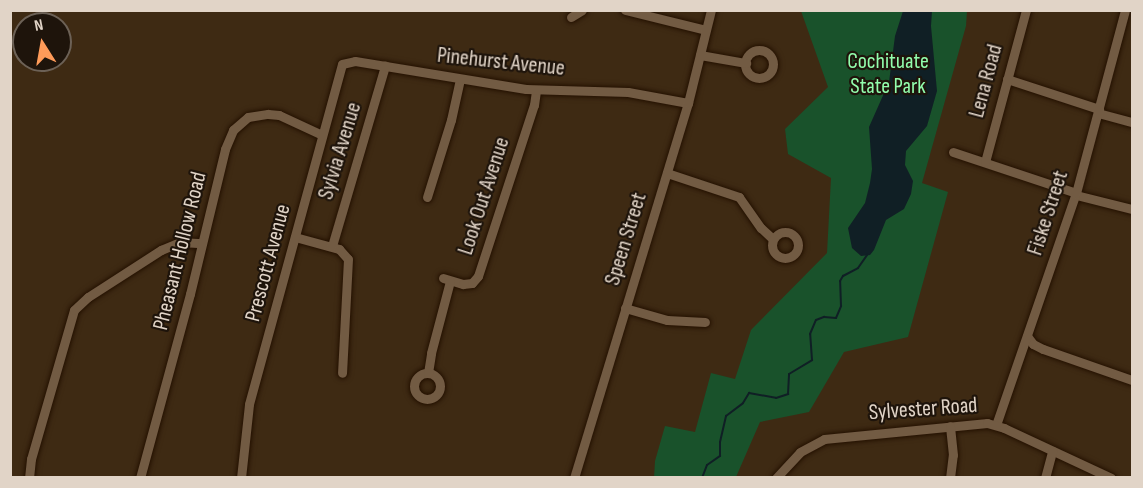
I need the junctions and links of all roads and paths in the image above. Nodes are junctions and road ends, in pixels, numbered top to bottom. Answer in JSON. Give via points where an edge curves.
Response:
{"nodes":[{"id":1,"x":582,"y":10,"type":"edge"},
{"id":2,"x":625,"y":10,"type":"edge"},
{"id":3,"x":711,"y":10,"type":"edge"},
{"id":4,"x":1026,"y":10,"type":"edge"},
{"id":5,"x":1125,"y":10,"type":"edge"},
{"id":6,"x":571,"y":17,"type":"dead end"},
{"id":7,"x":706,"y":30,"type":"junction"},
{"id":8,"x":700,"y":55,"type":"junction"},
{"id":9,"x":345,"y":62,"type":"joint"},
{"id":10,"x":746,"y":63,"type":"dead end"},
{"id":11,"x":385,"y":66,"type":"junction"},
{"id":12,"x":460,"y":79,"type":"junction"},
{"id":13,"x":1007,"y":79,"type":"junction"},
{"id":14,"x":536,"y":90,"type":"junction"},
{"id":15,"x":688,"y":103,"type":"junction"},
{"id":16,"x":1099,"y":111,"type":"junction"},
{"id":17,"x":1132,"y":122,"type":"edge"},
{"id":18,"x":322,"y":135,"type":"junction"},
{"id":19,"x":953,"y":152,"type":"dead end"},
{"id":20,"x":985,"y":162,"type":"junction"},
{"id":21,"x":667,"y":173,"type":"junction"},
{"id":22,"x":1076,"y":194,"type":"junction"},
{"id":23,"x":427,"y":197,"type":"dead end"},
{"id":24,"x":1132,"y":209,"type":"edge"},
{"id":25,"x":295,"y":237,"type":"junction"},
{"id":26,"x":773,"y":239,"type":"dead end"},
{"id":27,"x":202,"y":243,"type":"junction"},
{"id":28,"x":336,"y":248,"type":"junction"},
{"id":29,"x":625,"y":308,"type":"junction"},
{"id":30,"x":705,"y":322,"type":"dead end"},
{"id":31,"x":1027,"y":336,"type":"junction"},
{"id":32,"x":342,"y":372,"type":"dead end"},
{"id":33,"x":428,"y":373,"type":"dead end"},
{"id":34,"x":1132,"y":380,"type":"edge"},
{"id":35,"x":996,"y":425,"type":"junction"},
{"id":36,"x":950,"y":426,"type":"junction"},
{"id":37,"x":1053,"y":451,"type":"junction"},
{"id":38,"x":29,"y":477,"type":"edge"},
{"id":39,"x":140,"y":477,"type":"edge"},
{"id":40,"x":241,"y":477,"type":"edge"},
{"id":41,"x":574,"y":477,"type":"edge"},
{"id":42,"x":776,"y":477,"type":"edge"},
{"id":43,"x":950,"y":477,"type":"edge"},
{"id":44,"x":1045,"y":477,"type":"edge"},
{"id":45,"x":1111,"y":477,"type":"edge"}],
"edges":[{"from":1,"to":6,"type":"street"},
{"from":2,"to":7,"type":"street"},
{"from":3,"to":7,"type":"street","name":"Speen Street"},
{"from":4,"to":13,"type":"street","name":"Lena Road"},
{"from":5,"to":16,"type":"street","name":"Fiske Street"},
{"from":7,"to":8,"type":"street","name":"Speen Street"},
{"from":8,"to":10,"type":"street"},
{"from":8,"to":15,"type":"street","name":"Speen Street"},
{"from":9,"to":11,"type":"street","name":"Pinehurst Avenue"},
{"from":9,"to":18,"type":"street","name":"Prescott Avenue","via":[[338,73]]},
{"from":11,"to":12,"type":"street","name":"Pinehurst Avenue"},
{"from":11,"to":28,"type":"street","name":"Sylvia Avenue"},
{"from":12,"to":14,"type":"street","name":"Pinehurst Avenue"},
{"from":12,"to":23,"type":"street"},
{"from":13,"to":16,"type":"street"},
{"from":13,"to":20,"type":"street","name":"Lena Road"},
{"from":14,"to":15,"type":"street","name":"Pinehurst Avenue","via":[[621,92]]},
{"from":14,"to":33,"type":"street","name":"Look Out Avenue","via":[[478,276],[468,283],[447,279]]},
{"from":15,"to":21,"type":"street","name":"Speen Street"},
{"from":16,"to":17,"type":"street"},
{"from":16,"to":22,"type":"street","name":"Fiske Street"},
{"from":18,"to":25,"type":"street","name":"Prescott Avenue"},
{"from":18,"to":27,"type":"street","name":"Pheasant Hollow Road","via":[[279,115],[258,114],[240,122],[225,149]]},
{"from":19,"to":20,"type":"street"},
{"from":20,"to":22,"type":"street"},
{"from":21,"to":26,"type":"street","via":[[739,197]]},
{"from":21,"to":29,"type":"street","name":"Speen Street"},
{"from":22,"to":24,"type":"street"},
{"from":22,"to":31,"type":"street","name":"Fiske Street"},
{"from":25,"to":28,"type":"street"},
{"from":25,"to":40,"type":"street","name":"Prescott Avenue","via":[[249,404]]},
{"from":27,"to":38,"type":"street","via":[[180,242],[160,250],[74,310]]},
{"from":27,"to":39,"type":"street","name":"Pheasant Hollow Road"},
{"from":28,"to":32,"type":"street","via":[[348,259],[349,270]]},
{"from":29,"to":30,"type":"street","via":[[667,320]]},
{"from":29,"to":41,"type":"street","name":"Speen Street"},
{"from":31,"to":34,"type":"street","via":[[1043,350]]},
{"from":31,"to":35,"type":"street","name":"Fiske Street"},
{"from":35,"to":36,"type":"street","name":"Sylvester Road"},
{"from":35,"to":37,"type":"street","name":"Sylvester Road"},
{"from":36,"to":42,"type":"street","name":"Sylvester Road","via":[[834,437],[809,446]]},
{"from":36,"to":43,"type":"street"},
{"from":37,"to":44,"type":"street"},
{"from":37,"to":45,"type":"street","name":"Sylvester Road"}]}
